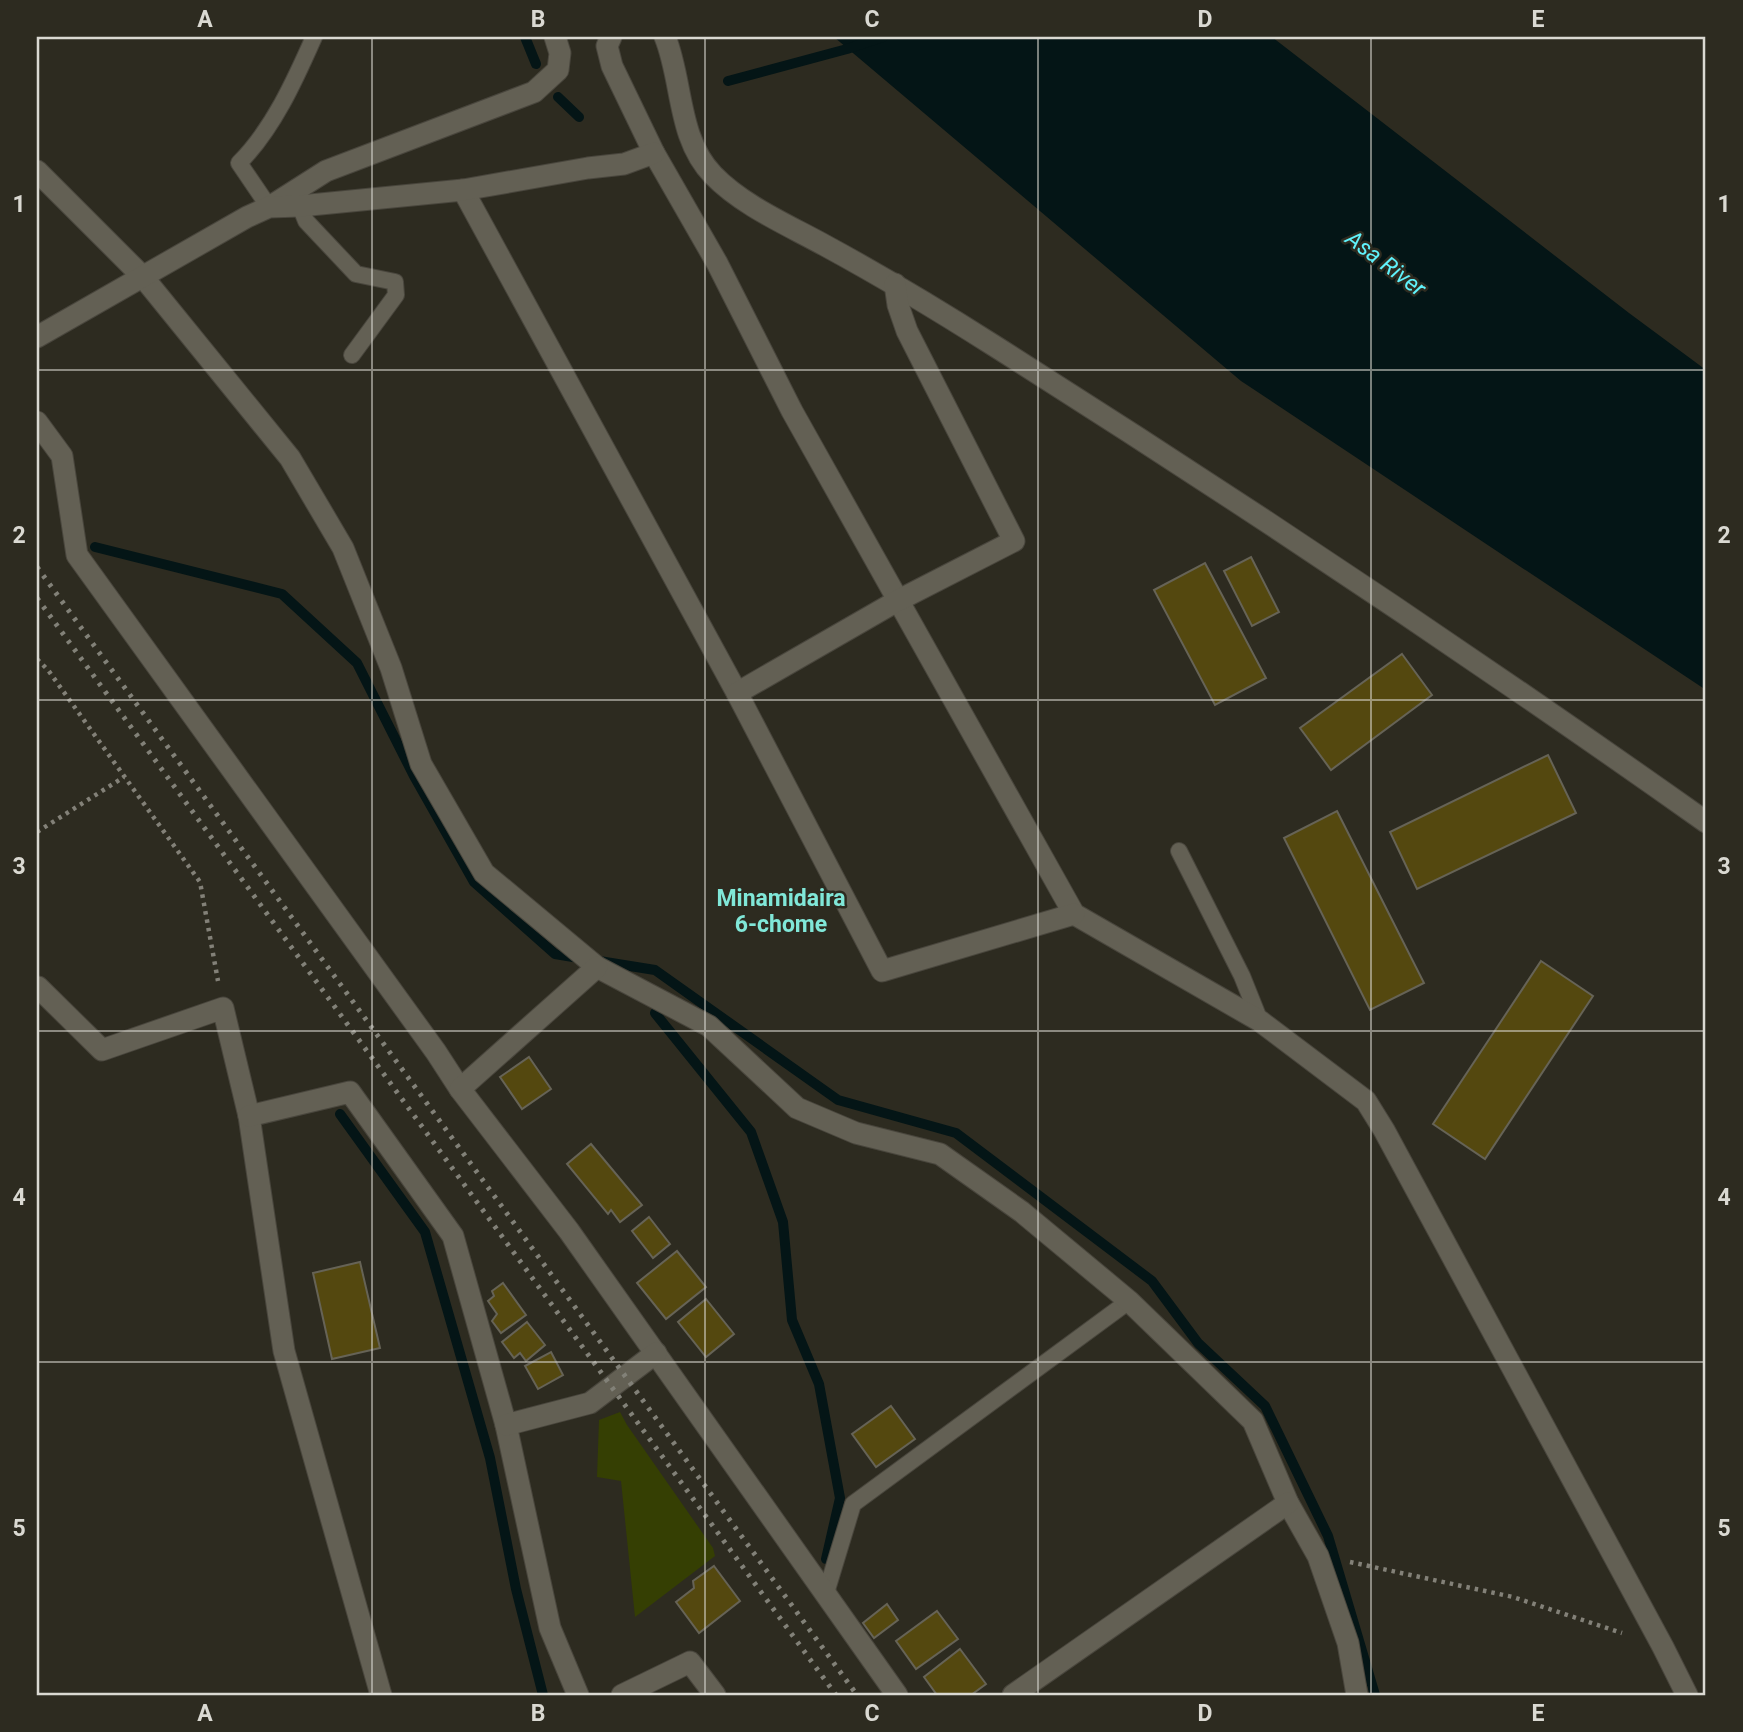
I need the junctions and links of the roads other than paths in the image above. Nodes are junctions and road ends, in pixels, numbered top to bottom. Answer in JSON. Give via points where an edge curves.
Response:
{"nodes":[{"id":1,"x":314,"y":37,"type":"edge"},
{"id":2,"x":555,"y":37,"type":"edge"},
{"id":3,"x":611,"y":37,"type":"edge"},
{"id":4,"x":666,"y":37,"type":"edge"},
{"id":5,"x":654,"y":153,"type":"junction"},
{"id":6,"x":37,"y":172,"type":"edge"},
{"id":7,"x":463,"y":190,"type":"junction"},
{"id":8,"x":300,"y":206,"type":"junction"},
{"id":9,"x":269,"y":207,"type":"junction"},
{"id":10,"x":143,"y":276,"type":"junction"},
{"id":11,"x":895,"y":284,"type":"junction"},
{"id":12,"x":37,"y":337,"type":"edge"},
{"id":13,"x":352,"y":355,"type":"dead end"},
{"id":14,"x":37,"y":422,"type":"edge"},
{"id":15,"x":897,"y":601,"type":"junction"},
{"id":16,"x":737,"y":693,"type":"junction"},
{"id":17,"x":1706,"y":822,"type":"edge"},
{"id":18,"x":1179,"y":851,"type":"dead end"},
{"id":19,"x":1074,"y":914,"type":"junction"},
{"id":20,"x":597,"y":967,"type":"junction"},
{"id":21,"x":38,"y":986,"type":"edge"},
{"id":22,"x":1260,"y":1021,"type":"junction"},
{"id":23,"x":460,"y":1088,"type":"junction"},
{"id":24,"x":249,"y":1116,"type":"junction"},
{"id":25,"x":1129,"y":1301,"type":"junction"},
{"id":26,"x":656,"y":1353,"type":"junction"},
{"id":27,"x":506,"y":1425,"type":"junction"},
{"id":28,"x":1288,"y":1503,"type":"junction"},
{"id":29,"x":826,"y":1593,"type":"junction"},
{"id":30,"x":381,"y":1695,"type":"edge"},
{"id":31,"x":578,"y":1695,"type":"edge"},
{"id":32,"x":622,"y":1695,"type":"edge"},
{"id":33,"x":715,"y":1695,"type":"edge"},
{"id":34,"x":897,"y":1695,"type":"edge"},
{"id":35,"x":1013,"y":1695,"type":"edge"},
{"id":36,"x":1357,"y":1695,"type":"edge"},
{"id":37,"x":1687,"y":1695,"type":"edge"}],
"edges":[{"from":1,"to":9,"type":"lane","via":[[276,112],[239,163]]},
{"from":2,"to":9,"type":"street","via":[[560,53],[558,70],[534,92],[326,171]]},
{"from":3,"to":5,"type":"street","via":[[607,46],[612,65]]},
{"from":4,"to":11,"type":"street","via":[[687,129],[712,174],[750,203]]},
{"from":5,"to":7,"type":"street","via":[[624,164]]},
{"from":5,"to":15,"type":"street"},
{"from":6,"to":10,"type":"street"},
{"from":7,"to":8,"type":"street"},
{"from":7,"to":16,"type":"street"},
{"from":8,"to":9,"type":"street"},
{"from":8,"to":13,"type":"lane","via":[[306,221],[356,274],[395,282],[396,295]]},
{"from":9,"to":10,"type":"street"},
{"from":10,"to":12,"type":"street"},
{"from":10,"to":20,"type":"street","via":[[290,458],[343,548],[391,668],[421,764],[484,873]]},
{"from":11,"to":15,"type":"street","via":[[907,331],[1013,541]]},
{"from":11,"to":17,"type":"street","via":[[1269,522]]},
{"from":14,"to":23,"type":"street","via":[[62,456],[76,555]]},
{"from":15,"to":16,"type":"street"},
{"from":15,"to":19,"type":"street"},
{"from":16,"to":19,"type":"street","via":[[882,971]]},
{"from":18,"to":22,"type":"lane"},
{"from":19,"to":22,"type":"street"},
{"from":20,"to":23,"type":"street"},
{"from":20,"to":25,"type":"street","via":[[709,1026],[797,1108],[856,1133],[940,1154],[1022,1212]]},
{"from":21,"to":24,"type":"street","via":[[102,1050],[223,1008]]},
{"from":22,"to":37,"type":"street","via":[[1366,1101],[1375,1115]]},
{"from":23,"to":26,"type":"street"},
{"from":24,"to":27,"type":"street","via":[[350,1092],[453,1236]]},
{"from":24,"to":30,"type":"street","via":[[284,1351]]},
{"from":25,"to":28,"type":"street","via":[[1253,1421]]},
{"from":25,"to":29,"type":"lane","via":[[853,1504]]},
{"from":26,"to":27,"type":"street","via":[[590,1404]]},
{"from":26,"to":29,"type":"street"},
{"from":27,"to":31,"type":"street","via":[[550,1628]]},
{"from":28,"to":35,"type":"street"},
{"from":28,"to":36,"type":"street","via":[[1318,1556],[1348,1643]]},
{"from":29,"to":34,"type":"street"},
{"from":32,"to":33,"type":"street","via":[[691,1662]]}]}
